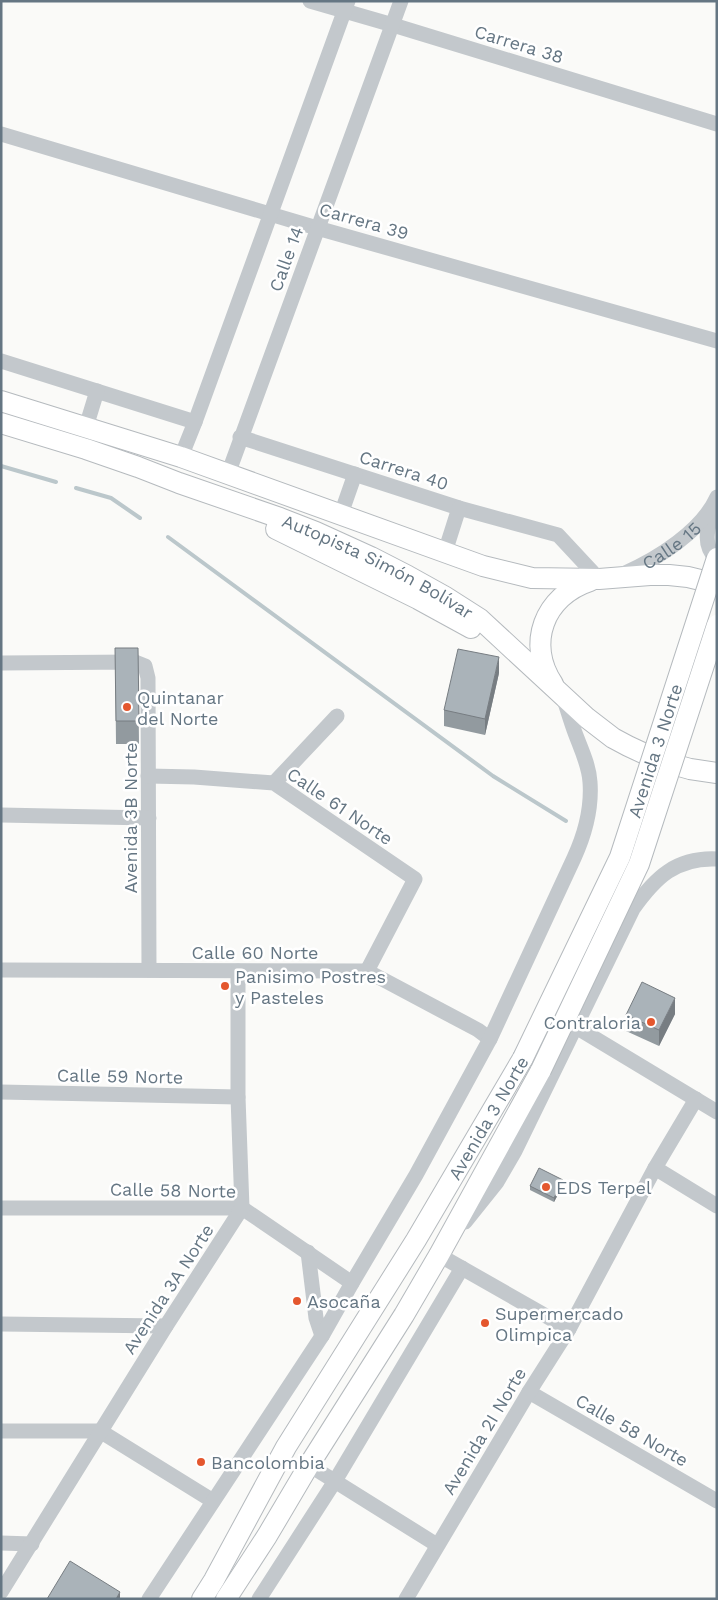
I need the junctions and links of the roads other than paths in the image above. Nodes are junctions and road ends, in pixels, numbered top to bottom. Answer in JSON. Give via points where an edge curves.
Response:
{"nodes":[{"id":1,"x":310,"y":1,"type":"edge"},
{"id":2,"x":401,"y":1,"type":"edge"},
{"id":3,"x":346,"y":6,"type":"edge"},
{"id":4,"x":393,"y":25,"type":"junction"},
{"id":5,"x":717,"y":124,"type":"edge"},
{"id":6,"x":1,"y":134,"type":"edge"},
{"id":7,"x":272,"y":214,"type":"junction"},
{"id":8,"x":317,"y":228,"type":"junction"},
{"id":9,"x":717,"y":341,"type":"edge"},
{"id":10,"x":1,"y":361,"type":"edge"},
{"id":11,"x":97,"y":391,"type":"junction"},
{"id":12,"x":1,"y":401,"type":"edge"},
{"id":13,"x":195,"y":422,"type":"junction"},
{"id":14,"x":1,"y":423,"type":"edge"},
{"id":15,"x":86,"y":427,"type":"junction"},
{"id":16,"x":240,"y":437,"type":"junction"},
{"id":17,"x":181,"y":457,"type":"junction"},
{"id":18,"x":228,"y":474,"type":"junction"},
{"id":19,"x":355,"y":474,"type":"junction"},
{"id":20,"x":716,"y":498,"type":"edge"},
{"id":21,"x":459,"y":508,"type":"junction"},
{"id":22,"x":341,"y":514,"type":"junction"},
{"id":23,"x":445,"y":552,"type":"junction"},
{"id":24,"x":717,"y":559,"type":"edge"},
{"id":25,"x":605,"y":579,"type":"junction"},
{"id":26,"x":717,"y":584,"type":"edge"},
{"id":27,"x":717,"y":625,"type":"edge"},
{"id":28,"x":1,"y":663,"type":"edge"},
{"id":29,"x":562,"y":695,"type":"junction"},
{"id":30,"x":336,"y":716,"type":"dead end"},
{"id":31,"x":717,"y":773,"type":"edge"},
{"id":32,"x":148,"y":776,"type":"junction"},
{"id":33,"x":274,"y":783,"type":"junction"},
{"id":34,"x":1,"y":815,"type":"edge"},
{"id":35,"x":149,"y":818,"type":"junction"},
{"id":36,"x":717,"y":859,"type":"edge"},
{"id":37,"x":1,"y":970,"type":"edge"},
{"id":38,"x":149,"y":970,"type":"junction"},
{"id":39,"x":238,"y":971,"type":"junction"},
{"id":40,"x":367,"y":971,"type":"junction"},
{"id":41,"x":576,"y":1027,"type":"junction"},
{"id":42,"x":490,"y":1039,"type":"junction"},
{"id":43,"x":1,"y":1092,"type":"edge"},
{"id":44,"x":238,"y":1097,"type":"junction"},
{"id":45,"x":696,"y":1099,"type":"junction"},
{"id":46,"x":717,"y":1112,"type":"edge"},
{"id":47,"x":655,"y":1168,"type":"junction"},
{"id":48,"x":717,"y":1206,"type":"edge"},
{"id":49,"x":1,"y":1208,"type":"edge"},
{"id":50,"x":242,"y":1208,"type":"junction"},
{"id":51,"x":308,"y":1252,"type":"junction"},
{"id":52,"x":439,"y":1255,"type":"junction"},
{"id":53,"x":462,"y":1268,"type":"junction"},
{"id":54,"x":352,"y":1283,"type":"junction"},
{"id":55,"x":1,"y":1324,"type":"edge"},
{"id":56,"x":166,"y":1326,"type":"junction"},
{"id":57,"x":569,"y":1329,"type":"junction"},
{"id":58,"x":322,"y":1336,"type":"junction"},
{"id":59,"x":529,"y":1392,"type":"junction"},
{"id":60,"x":1,"y":1431,"type":"edge"},
{"id":61,"x":100,"y":1431,"type":"junction"},
{"id":62,"x":310,"y":1465,"type":"junction"},
{"id":63,"x":335,"y":1481,"type":"junction"},
{"id":64,"x":213,"y":1501,"type":"junction"},
{"id":65,"x":717,"y":1501,"type":"edge"},
{"id":66,"x":1,"y":1543,"type":"edge"},
{"id":67,"x":32,"y":1544,"type":"junction"},
{"id":68,"x":437,"y":1546,"type":"junction"},
{"id":69,"x":1,"y":1592,"type":"edge"},
{"id":70,"x":150,"y":1599,"type":"edge"},
{"id":71,"x":202,"y":1599,"type":"edge"},
{"id":72,"x":226,"y":1599,"type":"edge"},
{"id":73,"x":258,"y":1599,"type":"edge"},
{"id":74,"x":406,"y":1599,"type":"edge"}],
"edges":[{"from":1,"to":3,"type":"street","name":"Carrera 38"},
{"from":2,"to":4,"type":"street","name":"Calle 14"},
{"from":3,"to":4,"type":"street","name":"Carrera 38"},
{"from":3,"to":7,"type":"street","name":"Calle 14"},
{"from":4,"to":5,"type":"street","name":"Carrera 38"},
{"from":4,"to":8,"type":"street","name":"Calle 14"},
{"from":6,"to":7,"type":"street","name":"Carrera 39"},
{"from":7,"to":8,"type":"street","name":"Carrera 39"},
{"from":7,"to":13,"type":"street","name":"Calle 14"},
{"from":8,"to":9,"type":"street","name":"Carrera 39"},
{"from":8,"to":16,"type":"street","name":"Calle 14"},
{"from":10,"to":11,"type":"street"},
{"from":11,"to":13,"type":"street"},
{"from":11,"to":15,"type":"street"},
{"from":12,"to":15,"type":"main road","name":"Autopista Simón Bolívar"},
{"from":13,"to":17,"type":"street","name":"Calle 14"},
{"from":14,"to":29,"type":"main road","name":"Autopista Simón Bolívar","via":[[95,452],[280,518],[408,576],[480,619]]},
{"from":15,"to":17,"type":"main road","name":"Autopista Simón Bolívar"},
{"from":16,"to":18,"type":"street","name":"Calle 14"},
{"from":16,"to":19,"type":"street","name":"Carrera 40"},
{"from":17,"to":18,"type":"main road","name":"Autopista Simón Bolívar"},
{"from":18,"to":22,"type":"main road","name":"Autopista Simón Bolívar"},
{"from":19,"to":21,"type":"street","name":"Carrera 40"},
{"from":19,"to":22,"type":"street"},
{"from":20,"to":24,"type":"street","via":[[706,542]]},
{"from":20,"to":25,"type":"street","name":"Calle 15","via":[[696,526],[671,548],[642,565]]},
{"from":21,"to":23,"type":"street"},
{"from":21,"to":25,"type":"street","name":"Carrera 40","via":[[558,535]]},
{"from":22,"to":23,"type":"main road","name":"Autopista Simón Bolívar"},
{"from":23,"to":25,"type":"main road","name":"Autopista Simón Bolívar","via":[[483,566],[532,578]]},
{"from":24,"to":71,"type":"main road","name":"Avenida 3 Norte","bridge":true,"via":[[620,857],[523,1058],[416,1240],[286,1447]]},
{"from":25,"to":26,"type":"main road","name":"Autopista Simón Bolívar","via":[[669,575]]},
{"from":25,"to":29,"type":"main road","via":[[568,591],[553,606],[543,626],[540,647],[544,668]]},
{"from":27,"to":52,"type":"main road","name":"Avenida 3 Norte","bridge":true,"via":[[639,864],[542,1070]]},
{"from":28,"to":32,"type":"street","name":"Avenida 3B Norte","via":[[135,662],[145,666],[148,678]]},
{"from":29,"to":31,"type":"main road","name":"Autopista Simón Bolívar","via":[[600,729],[628,746],[674,765]]},
{"from":29,"to":42,"type":"street","name":"Avenida 3 Norte","via":[[586,762],[590,782],[588,816],[583,838]]},
{"from":30,"to":33,"type":"street"},
{"from":32,"to":33,"type":"street","name":"Calle 61 Norte"},
{"from":32,"to":35,"type":"street","name":"Avenida 3B Norte"},
{"from":33,"to":40,"type":"street","name":"Calle 61 Norte","via":[[414,879]]},
{"from":34,"to":35,"type":"street"},
{"from":35,"to":38,"type":"street","name":"Avenida 3B Norte"},
{"from":36,"to":41,"type":"street","name":"Avenida 3 Norte","via":[[694,860],[679,865],[654,882],[633,909]]},
{"from":37,"to":38,"type":"street","name":"Calle 60 Norte"},
{"from":38,"to":39,"type":"street","name":"Calle 60 Norte"},
{"from":39,"to":40,"type":"street","name":"Calle 60 Norte"},
{"from":39,"to":44,"type":"street"},
{"from":40,"to":42,"type":"street","name":"Calle 60 Norte"},
{"from":41,"to":45,"type":"street"},
{"from":41,"to":52,"type":"street","name":"Avenida 3 Norte","via":[[516,1151]]},
{"from":42,"to":54,"type":"street","name":"Avenida 3 Norte","via":[[416,1175]]},
{"from":43,"to":44,"type":"street","name":"Calle 59 Norte"},
{"from":44,"to":50,"type":"street"},
{"from":45,"to":46,"type":"street"},
{"from":45,"to":47,"type":"street","name":"Avenida 2I Norte"},
{"from":47,"to":48,"type":"street"},
{"from":47,"to":57,"type":"street","name":"Avenida 2I Norte"},
{"from":49,"to":50,"type":"street","name":"Calle 58 Norte"},
{"from":50,"to":51,"type":"street","name":"Calle 58 Norte"},
{"from":50,"to":56,"type":"street","name":"Avenida 3A Norte"},
{"from":51,"to":54,"type":"street","name":"Calle 58 Norte"},
{"from":51,"to":58,"type":"street","via":[[316,1318]]},
{"from":52,"to":53,"type":"street"},
{"from":52,"to":62,"type":"main road","name":"Avenida 3 Norte"},
{"from":53,"to":57,"type":"street"},
{"from":53,"to":63,"type":"street"},
{"from":54,"to":58,"type":"street","name":"Avenida 3 Norte"},
{"from":55,"to":56,"type":"street"},
{"from":56,"to":61,"type":"street","name":"Avenida 3A Norte"},
{"from":57,"to":59,"type":"street","name":"Avenida 2I Norte"},
{"from":58,"to":64,"type":"street","name":"Avenida 3 Norte"},
{"from":59,"to":65,"type":"street","name":"Calle 58 Norte"},
{"from":59,"to":68,"type":"street","name":"Avenida 2I Norte"},
{"from":60,"to":61,"type":"street"},
{"from":61,"to":64,"type":"street"},
{"from":61,"to":67,"type":"street","name":"Avenida 3A Norte"},
{"from":62,"to":63,"type":"street"},
{"from":62,"to":72,"type":"main road","name":"Avenida 3 Norte"},
{"from":63,"to":68,"type":"street"},
{"from":63,"to":73,"type":"street"},
{"from":64,"to":70,"type":"street","name":"Avenida 3 Norte"},
{"from":66,"to":67,"type":"street"},
{"from":67,"to":69,"type":"street","name":"Avenida 3A Norte"},
{"from":68,"to":74,"type":"street","name":"Avenida 2I Norte"}]}
